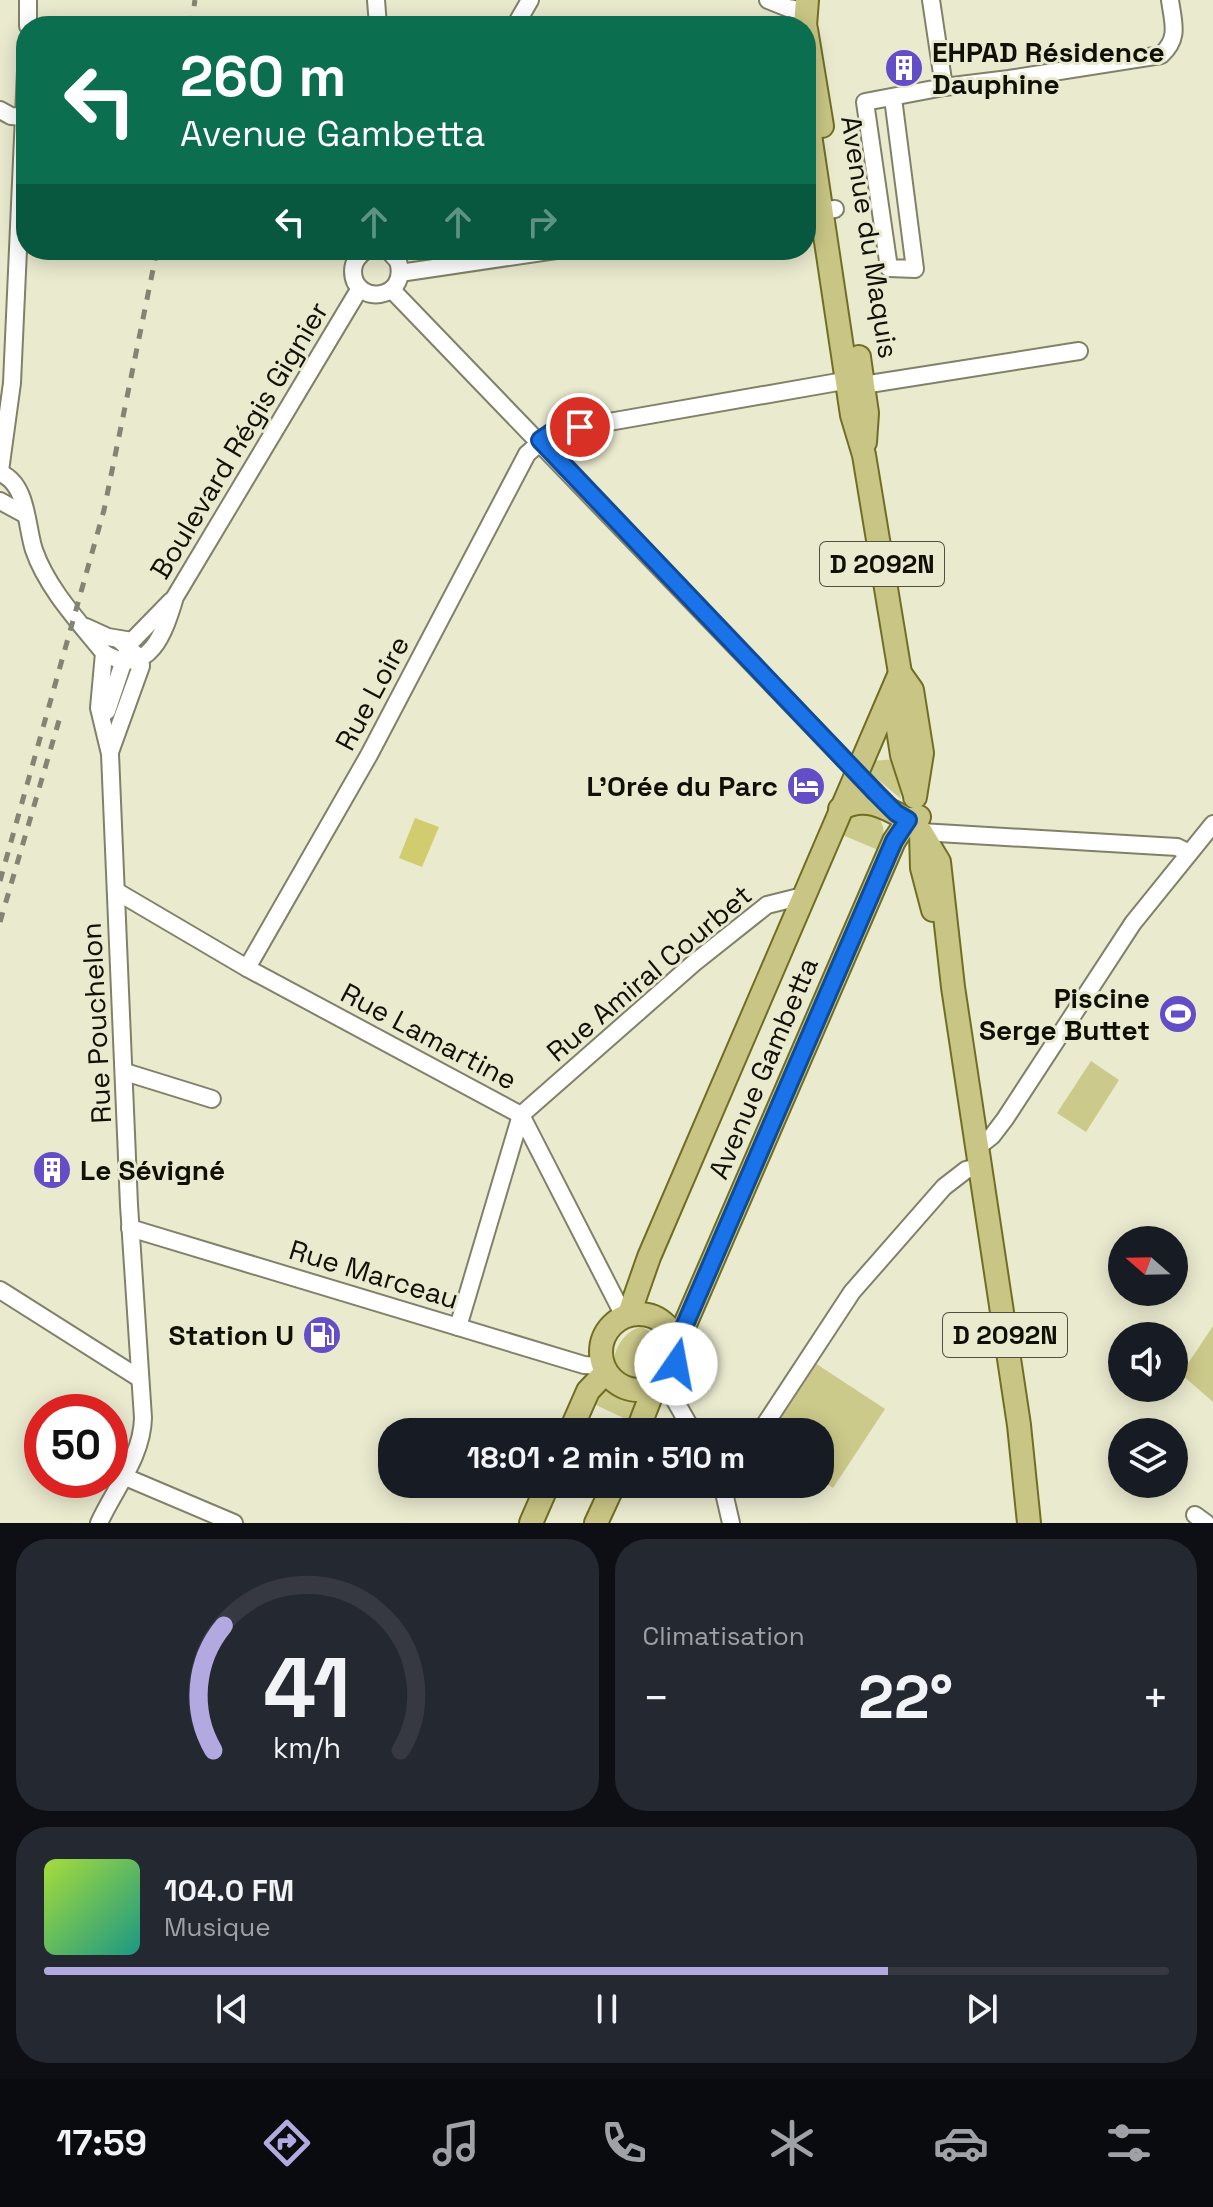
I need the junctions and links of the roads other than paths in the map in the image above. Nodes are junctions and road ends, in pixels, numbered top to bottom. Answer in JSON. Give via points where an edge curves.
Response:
{"nodes":[{"id":1,"x":768,"y":0,"type":"edge"},
{"id":2,"x":931,"y":0,"type":"edge"},
{"id":3,"x":1170,"y":0,"type":"edge"},
{"id":4,"x":802,"y":15,"type":"edge"},
{"id":5,"x":944,"y":87,"type":"junction"},
{"id":6,"x":893,"y":98,"type":"junction"},
{"id":7,"x":816,"y":159,"type":"edge"},
{"id":8,"x":816,"y":177,"type":"edge"},
{"id":9,"x":821,"y":211,"type":"edge"},
{"id":10,"x":16,"y":235,"type":"edge"},
{"id":11,"x":357,"y":260,"type":"edge"},
{"id":12,"x":395,"y":260,"type":"edge"},
{"id":13,"x":360,"y":288,"type":"junction"},
{"id":14,"x":392,"y":290,"type":"junction"},
{"id":15,"x":1079,"y":351,"type":"dead end"},
{"id":16,"x":855,"y":383,"type":"junction"},
{"id":17,"x":4,"y":411,"type":"edge"},
{"id":18,"x":540,"y":440,"type":"junction"},
{"id":19,"x":0,"y":466,"type":"edge"},
{"id":20,"x":0,"y":501,"type":"edge"},
{"id":21,"x":26,"y":515,"type":"junction"},
{"id":22,"x":81,"y":624,"type":"junction"},
{"id":23,"x":128,"y":650,"type":"junction"},
{"id":24,"x":104,"y":653,"type":"junction"},
{"id":25,"x":900,"y":673,"type":"junction"},
{"id":26,"x":893,"y":695,"type":"junction"},
{"id":27,"x":103,"y":725,"type":"junction"},
{"id":28,"x":110,"y":754,"type":"junction"},
{"id":29,"x":857,"y":773,"type":"junction"},
{"id":30,"x":840,"y":809,"type":"junction"},
{"id":31,"x":912,"y":816,"type":"junction"},
{"id":32,"x":1212,"y":829,"type":"edge"},
{"id":33,"x":1189,"y":853,"type":"junction"},
{"id":34,"x":116,"y":891,"type":"junction"},
{"id":35,"x":803,"y":896,"type":"junction"},
{"id":36,"x":247,"y":968,"type":"junction"},
{"id":37,"x":125,"y":1072,"type":"junction"},
{"id":38,"x":212,"y":1099,"type":"dead end"},
{"id":39,"x":521,"y":1115,"type":"junction"},
{"id":40,"x":980,"y":1156,"type":"junction"},
{"id":41,"x":130,"y":1228,"type":"junction"},
{"id":42,"x":0,"y":1290,"type":"edge"},
{"id":43,"x":627,"y":1315,"type":"junction"},
{"id":44,"x":458,"y":1327,"type":"junction"},
{"id":45,"x":677,"y":1343,"type":"junction"},
{"id":46,"x":605,"y":1369,"type":"junction"},
{"id":47,"x":139,"y":1378,"type":"junction"},
{"id":48,"x":659,"y":1384,"type":"junction"},
{"id":49,"x":576,"y":1418,"type":"edge"},
{"id":50,"x":643,"y":1418,"type":"edge"},
{"id":51,"x":683,"y":1418,"type":"edge"},
{"id":52,"x":769,"y":1418,"type":"edge"},
{"id":53,"x":128,"y":1466,"type":"edge"},
{"id":54,"x":128,"y":1478,"type":"edge"},
{"id":55,"x":112,"y":1498,"type":"edge"},
{"id":56,"x":542,"y":1498,"type":"edge"},
{"id":57,"x":608,"y":1498,"type":"edge"},
{"id":58,"x":725,"y":1498,"type":"edge"},
{"id":59,"x":99,"y":1523,"type":"edge"},
{"id":60,"x":234,"y":1523,"type":"edge"},
{"id":61,"x":531,"y":1523,"type":"edge"},
{"id":62,"x":596,"y":1523,"type":"edge"},
{"id":63,"x":731,"y":1523,"type":"edge"},
{"id":64,"x":1029,"y":1523,"type":"edge"}],
"edges":[{"from":1,"to":4,"type":"street"},
{"from":2,"to":5,"type":"street"},
{"from":3,"to":5,"type":"street","via":[[1172,45],[1161,55]]},
{"from":5,"to":6,"type":"street"},
{"from":6,"to":6,"type":"street","via":[[915,269],[889,268],[865,102]]},
{"from":7,"to":9,"type":"main road","name":"Avenue du Maquis","number":"D 2092N"},
{"from":8,"to":9,"type":"main road","name":"Avenue du Maquis","number":"D 2092N"},
{"from":9,"to":16,"type":"main road","name":"Avenue du Maquis","number":"D 2092N"},
{"from":10,"to":17,"type":"street"},
{"from":11,"to":13,"type":"street","name":"Boulevard Régis Gignier","via":[[353,273]]},
{"from":12,"to":14,"type":"street"},
{"from":13,"to":14,"type":"street","name":"Boulevard Régis Gignier","via":[[379,295]]},
{"from":13,"to":23,"type":"street","name":"Boulevard Régis Gignier","via":[[175,597],[156,647]]},
{"from":14,"to":18,"type":"street"},
{"from":15,"to":16,"type":"street"},
{"from":16,"to":18,"type":"street","via":[[552,432]]},
{"from":16,"to":25,"type":"main road","name":"Avenue du Maquis","number":"D 2092N","via":[[867,413],[864,455]]},
{"from":17,"to":19,"type":"street"},
{"from":18,"to":29,"type":"street"},
{"from":18,"to":36,"type":"street","name":"Rue Loire","via":[[527,454],[369,755]]},
{"from":19,"to":21,"type":"street","via":[[20,493]]},
{"from":20,"to":21,"type":"street"},
{"from":21,"to":22,"type":"street","via":[[43,569]]},
{"from":22,"to":23,"type":"street"},
{"from":22,"to":24,"type":"street"},
{"from":23,"to":24,"type":"street"},
{"from":23,"to":27,"type":"street"},
{"from":23,"to":28,"type":"street","name":"Boulevard Régis Gignier","via":[[141,666]]},
{"from":24,"to":27,"type":"street","via":[[99,708]]},
{"from":25,"to":26,"type":"main road","name":"Avenue du Maquis","number":"D 2092N"},
{"from":25,"to":31,"type":"main road","name":"Avenue du Maquis","number":"D 2092N","via":[[912,690],[922,753]]},
{"from":26,"to":29,"type":"main road","name":"Avenue Gambetta"},
{"from":26,"to":31,"type":"main road","name":"Avenue du Maquis","number":"D 2092N"},
{"from":27,"to":28,"type":"street"},
{"from":28,"to":34,"type":"street","name":"Rue Pouchelon"},
{"from":29,"to":30,"type":"main road","name":"Avenue Gambetta"},
{"from":29,"to":31,"type":"street"},
{"from":30,"to":31,"type":"main road","via":[[871,802]]},
{"from":30,"to":35,"type":"main road","name":"Avenue Gambetta"},
{"from":31,"to":33,"type":"street","via":[[1177,847]]},
{"from":31,"to":40,"type":"main road","number":"D 2092N","via":[[953,987]]},
{"from":31,"to":45,"type":"main road","name":"Avenue Gambetta","via":[[894,841]]},
{"from":32,"to":33,"type":"street"},
{"from":33,"to":40,"type":"street","via":[[1133,923]]},
{"from":34,"to":36,"type":"street","name":"Rue Lamartine"},
{"from":34,"to":37,"type":"street","name":"Rue Pouchelon"},
{"from":35,"to":39,"type":"street","name":"Rue Amiral Courbet","via":[[767,905]]},
{"from":35,"to":43,"type":"main road","name":"Avenue Gambetta"},
{"from":36,"to":39,"type":"street","name":"Rue Lamartine"},
{"from":37,"to":38,"type":"street"},
{"from":37,"to":41,"type":"street","name":"Rue Pouchelon"},
{"from":39,"to":43,"type":"street","name":"Rue Lamartine"},
{"from":39,"to":44,"type":"street"},
{"from":40,"to":52,"type":"street","via":[[944,1187],[852,1292]]},
{"from":40,"to":64,"type":"main road","number":"D 2092N"},
{"from":41,"to":44,"type":"street","name":"Rue Marceau"},
{"from":41,"to":47,"type":"street","name":"Rue Pouchelon"},
{"from":42,"to":47,"type":"street"},
{"from":43,"to":45,"type":"main road","via":[[653,1316],[672,1331]]},
{"from":43,"to":46,"type":"main road","name":"Avenue Gambetta","via":[[614,1322],[602,1343]]},
{"from":44,"to":46,"type":"street","name":"Rue Marceau"},
{"from":45,"to":48,"type":"main road","name":"Avenue Gambetta","via":[[676,1364]]},
{"from":46,"to":48,"type":"main road","via":[[627,1389],[641,1391]]},
{"from":46,"to":49,"type":"main road","name":"Avenue Gambetta"},
{"from":47,"to":53,"type":"street","name":"Rue Pouchelon","via":[[142,1437]]},
{"from":48,"to":50,"type":"main road","name":"Avenue Gambetta"},
{"from":48,"to":51,"type":"street"},
{"from":54,"to":60,"type":"street"},
{"from":55,"to":59,"type":"street","name":"Rue Pouchelon"},
{"from":56,"to":61,"type":"main road"},
{"from":57,"to":62,"type":"main road"},
{"from":58,"to":63,"type":"street"}]}
